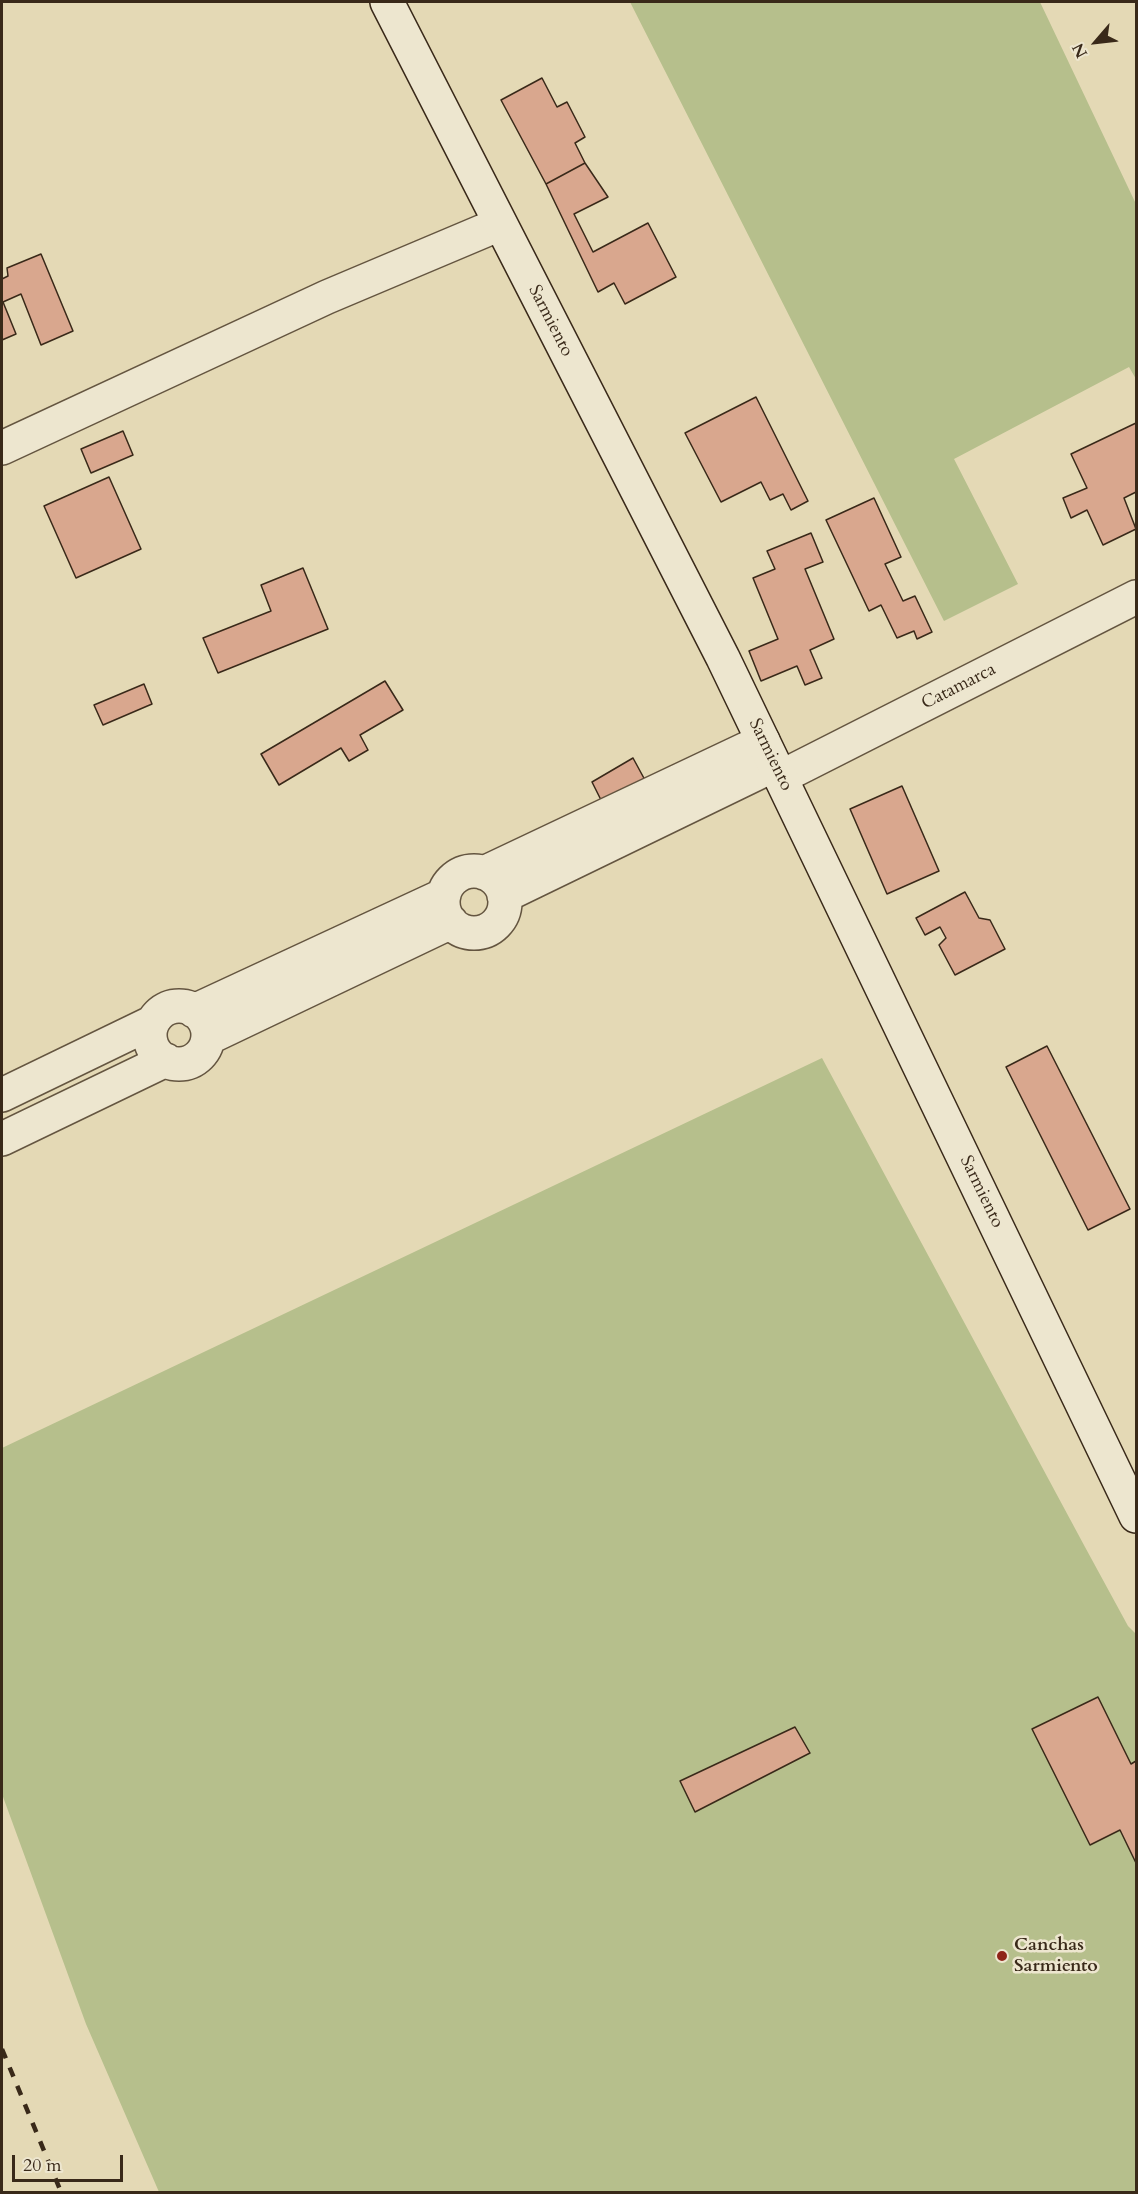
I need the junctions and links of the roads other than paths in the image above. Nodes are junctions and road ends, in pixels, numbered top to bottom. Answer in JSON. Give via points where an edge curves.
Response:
{"nodes":[{"id":1,"x":387,"y":2,"type":"edge"},
{"id":2,"x":500,"y":224,"type":"junction"},
{"id":3,"x":2,"y":448,"type":"edge"},
{"id":4,"x":1137,"y":597,"type":"edge"},
{"id":5,"x":773,"y":761,"type":"junction"},
{"id":6,"x":494,"y":885,"type":"junction"},
{"id":7,"x":447,"y":908,"type":"junction"},
{"id":8,"x":153,"y":1022,"type":"junction"},
{"id":9,"x":201,"y":1024,"type":"junction"},
{"id":10,"x":166,"y":1060,"type":"junction"},
{"id":11,"x":2,"y":1095,"type":"edge"},
{"id":12,"x":2,"y":1139,"type":"edge"},
{"id":13,"x":1137,"y":1516,"type":"edge"}],
"edges":[{"from":1,"to":2,"type":"street","name":"Sarmiento"},
{"from":2,"to":3,"type":"street","via":[[327,297]]},
{"from":2,"to":5,"type":"street","name":"Sarmiento"},
{"from":4,"to":5,"type":"street","name":"Catamarca"},
{"from":5,"to":6,"type":"street","name":"Catamarca"},
{"from":5,"to":13,"type":"street","name":"Sarmiento"},
{"from":6,"to":7,"type":"street","via":[[464,873],[450,882]]},
{"from":6,"to":7,"type":"street","via":[[501,916],[488,930],[468,932]]},
{"from":7,"to":9,"type":"street"},
{"from":8,"to":9,"type":"street","via":[[166,1009],[176,1006]]},
{"from":8,"to":10,"type":"street","via":[[154,1050]]},
{"from":8,"to":11,"type":"street"},
{"from":9,"to":10,"type":"street","via":[[203,1052],[196,1059],[178,1064]]},
{"from":10,"to":12,"type":"street"}]}
